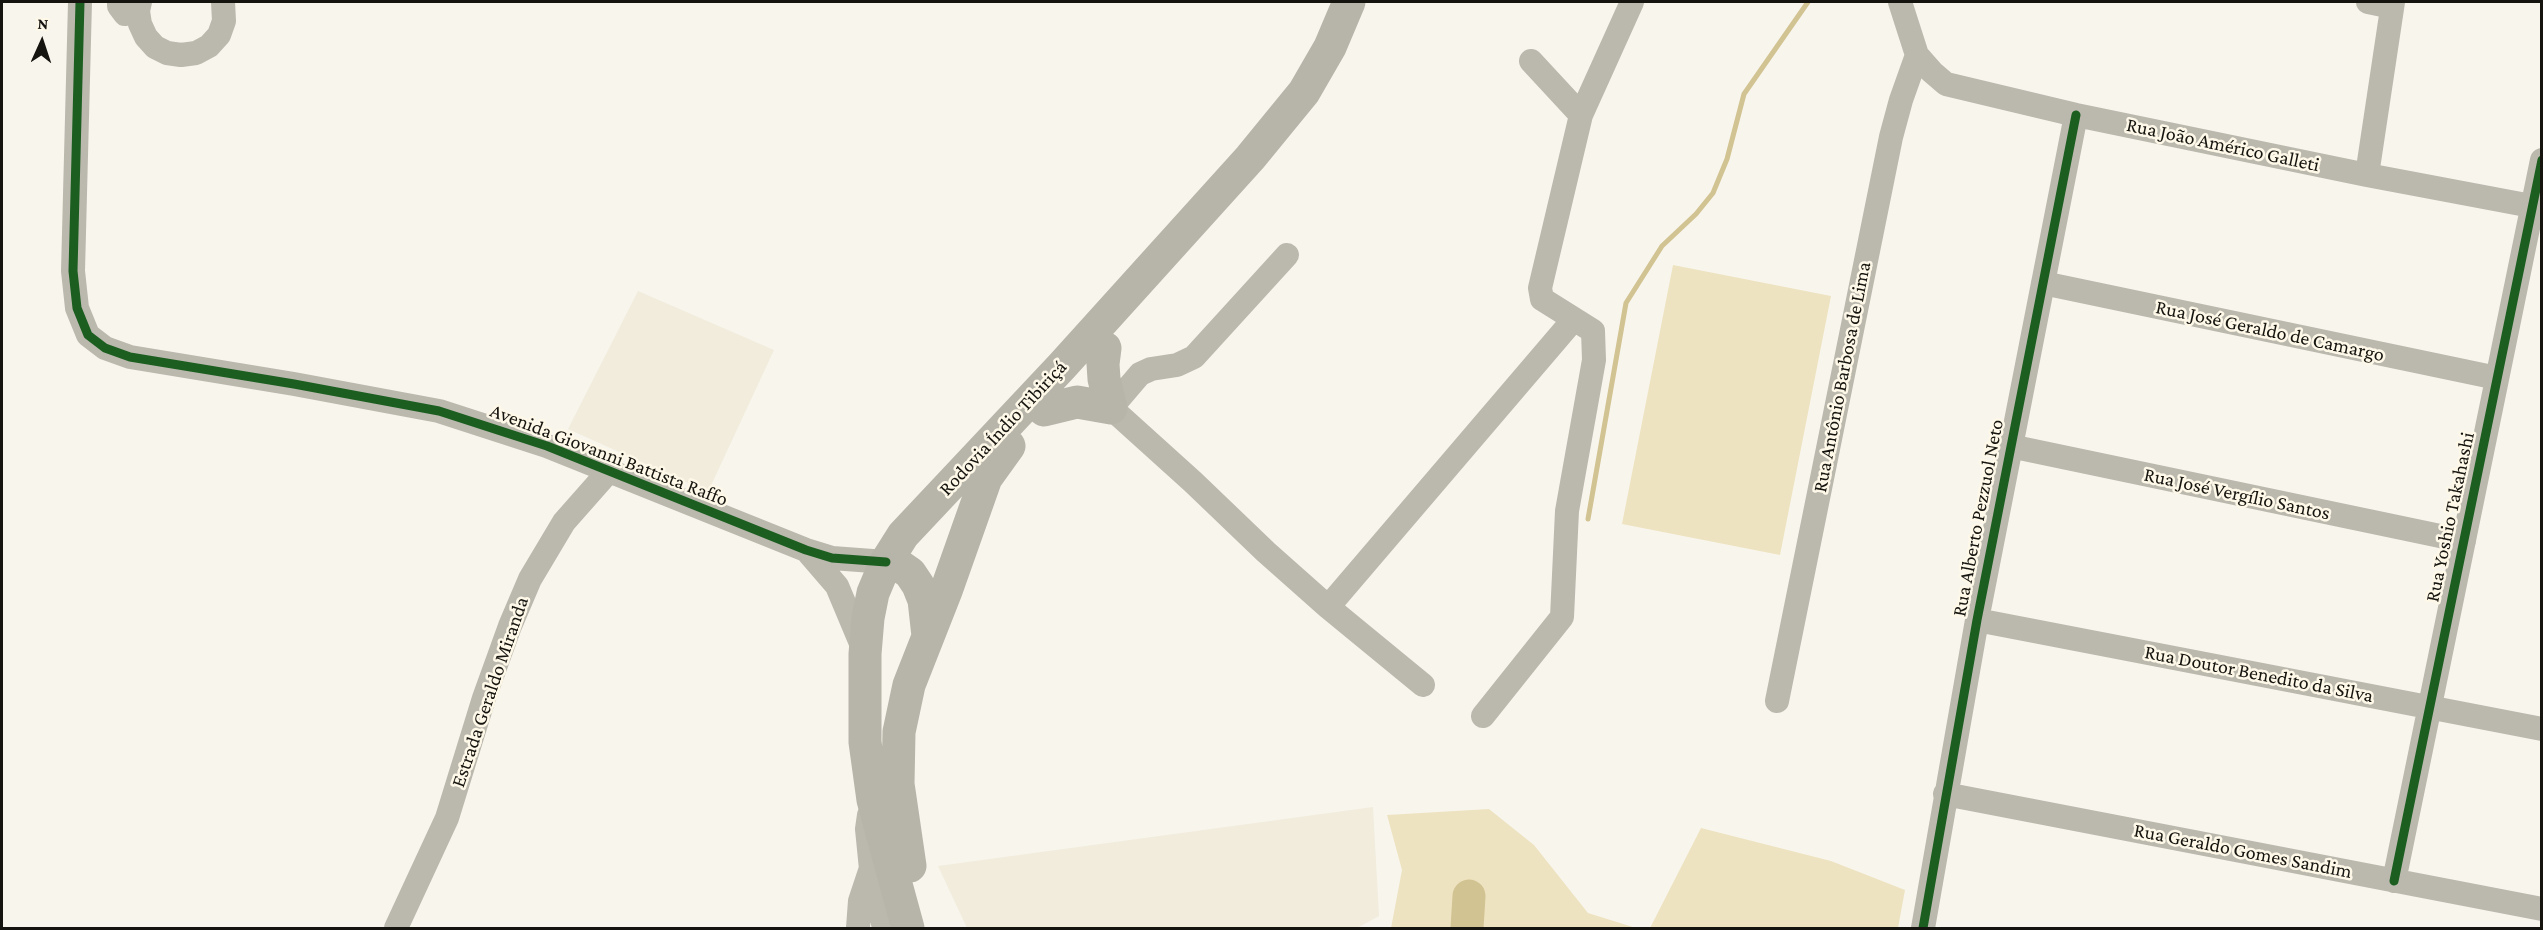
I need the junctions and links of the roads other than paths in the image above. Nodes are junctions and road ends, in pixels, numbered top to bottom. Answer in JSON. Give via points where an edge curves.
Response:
{"nodes":[{"id":1,"x":80,"y":2,"type":"edge"},
{"id":2,"x":223,"y":2,"type":"edge"},
{"id":3,"x":1349,"y":2,"type":"edge"},
{"id":4,"x":1365,"y":2,"type":"edge"},
{"id":5,"x":1632,"y":2,"type":"edge"},
{"id":6,"x":1901,"y":2,"type":"edge"},
{"id":7,"x":2368,"y":2,"type":"edge"},
{"id":8,"x":2393,"y":4,"type":"edge"},
{"id":9,"x":132,"y":5,"type":"edge"},
{"id":10,"x":1917,"y":55,"type":"junction"},
{"id":11,"x":1531,"y":61,"type":"dead end"},
{"id":12,"x":1581,"y":115,"type":"junction"},
{"id":13,"x":2076,"y":115,"type":"junction"},
{"id":14,"x":2541,"y":160,"type":"edge"},
{"id":15,"x":2367,"y":175,"type":"junction"},
{"id":16,"x":2537,"y":207,"type":"edge"},
{"id":17,"x":1287,"y":255,"type":"dead end"},
{"id":18,"x":2043,"y":283,"type":"junction"},
{"id":19,"x":1574,"y":319,"type":"junction"},
{"id":20,"x":1105,"y":348,"type":"junction"},
{"id":21,"x":2497,"y":378,"type":"junction"},
{"id":22,"x":1111,"y":408,"type":"junction"},
{"id":23,"x":1044,"y":410,"type":"junction"},
{"id":24,"x":2010,"y":447,"type":"junction"},
{"id":25,"x":609,"y":471,"type":"junction"},
{"id":26,"x":2464,"y":541,"type":"junction"},
{"id":27,"x":806,"y":550,"type":"junction"},
{"id":28,"x":886,"y":562,"type":"junction"},
{"id":29,"x":1328,"y":607,"type":"junction"},
{"id":30,"x":1977,"y":620,"type":"junction"},
{"id":31,"x":928,"y":638,"type":"junction"},
{"id":32,"x":865,"y":654,"type":"junction"},
{"id":33,"x":1424,"y":685,"type":"dead end"},
{"id":34,"x":1777,"y":701,"type":"dead end"},
{"id":35,"x":2430,"y":707,"type":"junction"},
{"id":36,"x":1483,"y":716,"type":"dead end"},
{"id":37,"x":2541,"y":729,"type":"edge"},
{"id":38,"x":871,"y":792,"type":"junction"},
{"id":39,"x":1945,"y":794,"type":"junction"},
{"id":40,"x":871,"y":869,"type":"junction"},
{"id":41,"x":2394,"y":881,"type":"junction"},
{"id":42,"x":2541,"y":909,"type":"edge"},
{"id":43,"x":396,"y":928,"type":"edge"},
{"id":44,"x":858,"y":928,"type":"edge"},
{"id":45,"x":884,"y":928,"type":"edge"},
{"id":46,"x":908,"y":928,"type":"edge"},
{"id":47,"x":927,"y":928,"type":"edge"},
{"id":48,"x":1923,"y":928,"type":"edge"}],
"edges":[{"from":1,"to":25,"type":"street","name":"Avenida Giovanni Battista Raffo","via":[[73,271],[77,308],[88,335],[105,348],[130,357],[439,411]]},
{"from":2,"to":9,"type":"street","via":[[224,21],[219,35],[202,50],[181,55],[167,53],[146,37]]},
{"from":3,"to":28,"type":"highway","name":"Rodovia Índio Tibiriçá","via":[[1330,47],[1304,92],[1250,158],[903,535]]},
{"from":4,"to":20,"type":"highway","name":"Rodovia Índio Tibiriçá","via":[[1353,38],[1329,85],[1302,123]]},
{"from":5,"to":12,"type":"street"},
{"from":6,"to":10,"type":"street"},
{"from":7,"to":8,"type":"street"},
{"from":8,"to":15,"type":"street"},
{"from":10,"to":13,"type":"street","name":"Rua João Américo Galleti","via":[[1946,84]]},
{"from":10,"to":34,"type":"street","name":"Rua Antônio Barbosa de Lima","via":[[1891,137]]},
{"from":11,"to":12,"type":"street"},
{"from":12,"to":19,"type":"street","via":[[1540,288],[1542,299]]},
{"from":13,"to":15,"type":"street","name":"Rua João Américo Galleti"},
{"from":13,"to":18,"type":"street","name":"Rua Alberto Pezzuol Neto"},
{"from":14,"to":16,"type":"street","name":"Rua Yoshio Takahashi"},
{"from":15,"to":16,"type":"street","name":"Rua João Américo Galleti"},
{"from":16,"to":21,"type":"street","name":"Rua Yoshio Takahashi"},
{"from":17,"to":22,"type":"street","via":[[1194,357],[1140,374]]},
{"from":18,"to":21,"type":"street","name":"Rua José Geraldo de Camargo"},
{"from":18,"to":24,"type":"street","name":"Rua Alberto Pezzuol Neto"},
{"from":19,"to":29,"type":"street"},
{"from":19,"to":36,"type":"street","via":[[1593,331],[1594,360],[1567,511],[1562,617]]},
{"from":20,"to":22,"type":"highway","via":[[1104,378]]},
{"from":20,"to":23,"type":"highway","name":"Rodovia Índio Tibiriçá"},
{"from":21,"to":26,"type":"street","name":"Rua Yoshio Takahashi"},
{"from":22,"to":23,"type":"highway","via":[[1077,402]]},
{"from":22,"to":29,"type":"street"},
{"from":23,"to":31,"type":"highway","name":"Rodovia Índio Tibiriçá","via":[[1000,456],[986,478]]},
{"from":24,"to":26,"type":"street","name":"Rua José Vergílio Santos"},
{"from":24,"to":30,"type":"street","name":"Rua Alberto Pezzuol Neto"},
{"from":25,"to":27,"type":"street","name":"Avenida Giovanni Battista Raffo"},
{"from":25,"to":43,"type":"street","name":"Estrada Geraldo Miranda","via":[[564,522],[530,579],[484,698],[447,818]]},
{"from":26,"to":35,"type":"street","name":"Rua Yoshio Takahashi"},
{"from":27,"to":28,"type":"street","name":"Avenida Giovanni Battista Raffo","via":[[832,558]]},
{"from":27,"to":32,"type":"street","name":"Avenida Giovanni Battista Raffo","via":[[837,586]]},
{"from":28,"to":31,"type":"highway","via":[[904,569],[918,585],[924,600]]},
{"from":28,"to":32,"type":"highway","name":"Rodovia Índio Tibiriçá","via":[[873,593]]},
{"from":29,"to":33,"type":"street"},
{"from":30,"to":35,"type":"street","name":"Rua Doutor Benedito da Silva"},
{"from":30,"to":39,"type":"street","name":"Rua Alberto Pezzuol Neto"},
{"from":31,"to":47,"type":"highway","name":"Rodovia Índio Tibiriçá","via":[[909,685],[899,732],[898,783],[915,892]]},
{"from":32,"to":38,"type":"highway","name":"Rodovia Índio Tibiriçá","via":[[865,742]]},
{"from":35,"to":37,"type":"street","name":"Rua Doutor Benedito da Silva"},
{"from":35,"to":41,"type":"street","name":"Rua Yoshio Takahashi"},
{"from":38,"to":40,"type":"street","via":[[867,829]]},
{"from":38,"to":46,"type":"highway","name":"Rodovia Índio Tibiriçá"},
{"from":39,"to":41,"type":"street","name":"Rua Geraldo Gomes Sandim"},
{"from":39,"to":48,"type":"street","name":"Rua Alberto Pezzuol Neto"},
{"from":40,"to":44,"type":"street","via":[[860,901]]},
{"from":40,"to":45,"type":"street"},
{"from":41,"to":42,"type":"street","name":"Rua Geraldo Gomes Sandim"}]}
